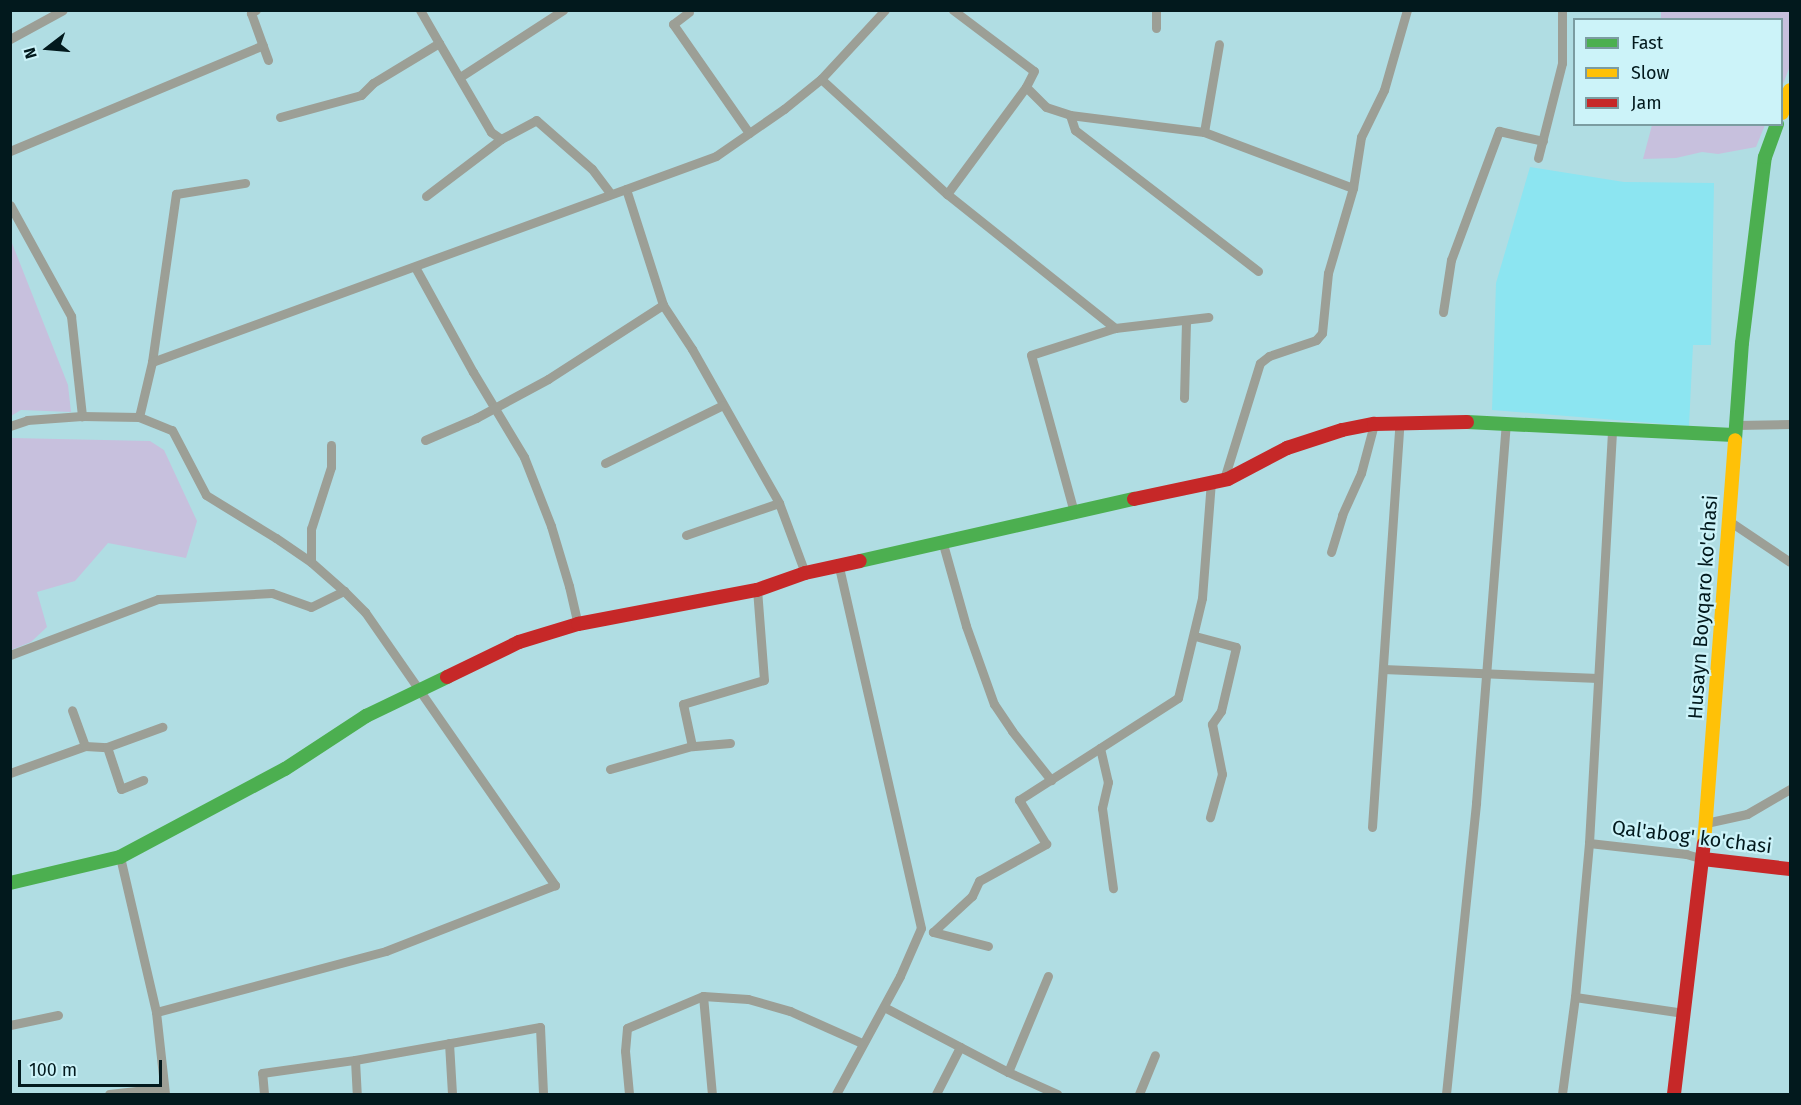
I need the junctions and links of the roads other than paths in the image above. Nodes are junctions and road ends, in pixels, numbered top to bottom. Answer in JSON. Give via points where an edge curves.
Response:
{"nodes":[{"id":1,"x":63,"y":10,"type":"edge"},
{"id":2,"x":256,"y":10,"type":"edge"},
{"id":3,"x":420,"y":10,"type":"edge"},
{"id":4,"x":563,"y":10,"type":"edge"},
{"id":5,"x":885,"y":10,"type":"edge"},
{"id":6,"x":953,"y":10,"type":"edge"},
{"id":7,"x":1156,"y":10,"type":"edge"},
{"id":8,"x":1407,"y":10,"type":"edge"},
{"id":9,"x":1562,"y":10,"type":"edge"},
{"id":10,"x":688,"y":12,"type":"edge"},
{"id":11,"x":1156,"y":28,"type":"dead end"},
{"id":12,"x":10,"y":39,"type":"edge"},
{"id":13,"x":439,"y":44,"type":"junction"},
{"id":14,"x":1219,"y":44,"type":"dead end"},
{"id":15,"x":262,"y":45,"type":"junction"},
{"id":16,"x":268,"y":60,"type":"dead end"},
{"id":17,"x":459,"y":77,"type":"junction"},
{"id":18,"x":821,"y":79,"type":"junction"},
{"id":19,"x":1026,"y":87,"type":"junction"},
{"id":20,"x":1791,"y":90,"type":"edge"},
{"id":21,"x":1783,"y":110,"type":"edge"},
{"id":22,"x":1070,"y":115,"type":"junction"},
{"id":23,"x":280,"y":117,"type":"dead end"},
{"id":24,"x":1776,"y":126,"type":"edge"},
{"id":25,"x":1204,"y":132,"type":"junction"},
{"id":26,"x":749,"y":133,"type":"junction"},
{"id":27,"x":501,"y":139,"type":"junction"},
{"id":28,"x":1543,"y":141,"type":"junction"},
{"id":29,"x":10,"y":151,"type":"edge"},
{"id":30,"x":1538,"y":158,"type":"dead end"},
{"id":31,"x":245,"y":183,"type":"dead end"},
{"id":32,"x":1353,"y":188,"type":"junction"},
{"id":33,"x":626,"y":189,"type":"junction"},
{"id":34,"x":611,"y":194,"type":"junction"},
{"id":35,"x":947,"y":194,"type":"junction"},
{"id":36,"x":426,"y":196,"type":"dead end"},
{"id":37,"x":10,"y":205,"type":"edge"},
{"id":38,"x":415,"y":267,"type":"junction"},
{"id":39,"x":1258,"y":271,"type":"dead end"},
{"id":40,"x":663,"y":305,"type":"junction"},
{"id":41,"x":1443,"y":312,"type":"dead end"},
{"id":42,"x":1208,"y":316,"type":"dead end"},
{"id":43,"x":1186,"y":320,"type":"junction"},
{"id":44,"x":1115,"y":328,"type":"junction"},
{"id":45,"x":152,"y":362,"type":"junction"},
{"id":46,"x":1184,"y":398,"type":"dead end"},
{"id":47,"x":723,"y":405,"type":"junction"},
{"id":48,"x":495,"y":408,"type":"junction"},
{"id":49,"x":82,"y":416,"type":"junction"},
{"id":50,"x":138,"y":417,"type":"junction"},
{"id":51,"x":1400,"y":422,"type":"junction"},
{"id":52,"x":1374,"y":424,"type":"junction"},
{"id":53,"x":1791,"y":424,"type":"edge"},
{"id":54,"x":1506,"y":425,"type":"junction"},
{"id":55,"x":10,"y":426,"type":"edge"},
{"id":56,"x":1735,"y":430,"type":"junction"},
{"id":57,"x":1612,"y":431,"type":"junction"},
{"id":58,"x":425,"y":440,"type":"dead end"},
{"id":59,"x":331,"y":445,"type":"dead end"},
{"id":60,"x":605,"y":463,"type":"dead end"},
{"id":61,"x":1217,"y":481,"type":"junction"},
{"id":62,"x":779,"y":503,"type":"junction"},
{"id":63,"x":1074,"y":512,"type":"junction"},
{"id":64,"x":1729,"y":521,"type":"junction"},
{"id":65,"x":686,"y":535,"type":"dead end"},
{"id":66,"x":943,"y":544,"type":"junction"},
{"id":67,"x":1331,"y":552,"type":"dead end"},
{"id":68,"x":311,"y":562,"type":"junction"},
{"id":69,"x":1791,"y":562,"type":"edge"},
{"id":70,"x":839,"y":566,"type":"junction"},
{"id":71,"x":805,"y":573,"type":"junction"},
{"id":72,"x":757,"y":590,"type":"junction"},
{"id":73,"x":344,"y":591,"type":"junction"},
{"id":74,"x":578,"y":624,"type":"junction"},
{"id":75,"x":1195,"y":636,"type":"junction"},
{"id":76,"x":10,"y":655,"type":"edge"},
{"id":77,"x":1383,"y":669,"type":"junction"},
{"id":78,"x":1486,"y":675,"type":"junction"},
{"id":79,"x":1598,"y":678,"type":"junction"},
{"id":80,"x":421,"y":691,"type":"junction"},
{"id":81,"x":72,"y":710,"type":"dead end"},
{"id":82,"x":162,"y":727,"type":"dead end"},
{"id":83,"x":730,"y":743,"type":"dead end"},
{"id":84,"x":85,"y":746,"type":"junction"},
{"id":85,"x":692,"y":746,"type":"junction"},
{"id":86,"x":107,"y":747,"type":"junction"},
{"id":87,"x":1100,"y":748,"type":"junction"},
{"id":88,"x":610,"y":769,"type":"dead end"},
{"id":89,"x":10,"y":773,"type":"edge"},
{"id":90,"x":144,"y":780,"type":"dead end"},
{"id":91,"x":1051,"y":780,"type":"junction"},
{"id":92,"x":1791,"y":789,"type":"edge"},
{"id":93,"x":1209,"y":817,"type":"dead end"},
{"id":94,"x":1706,"y":823,"type":"junction"},
{"id":95,"x":1372,"y":827,"type":"dead end"},
{"id":96,"x":1589,"y":843,"type":"junction"},
{"id":97,"x":120,"y":857,"type":"junction"},
{"id":98,"x":1703,"y":859,"type":"junction"},
{"id":99,"x":1791,"y":869,"type":"edge"},
{"id":100,"x":10,"y":883,"type":"edge"},
{"id":101,"x":1113,"y":888,"type":"dead end"},
{"id":102,"x":921,"y":928,"type":"junction"},
{"id":103,"x":933,"y":932,"type":"junction"},
{"id":104,"x":988,"y":946,"type":"dead end"},
{"id":105,"x":1048,"y":976,"type":"dead end"},
{"id":106,"x":703,"y":996,"type":"junction"},
{"id":107,"x":1575,"y":998,"type":"junction"},
{"id":108,"x":884,"y":1007,"type":"junction"},
{"id":109,"x":156,"y":1012,"type":"junction"},
{"id":110,"x":1684,"y":1013,"type":"junction"},
{"id":111,"x":58,"y":1015,"type":"dead end"},
{"id":112,"x":10,"y":1025,"type":"edge"},
{"id":113,"x":449,"y":1042,"type":"junction"},
{"id":114,"x":862,"y":1043,"type":"junction"},
{"id":115,"x":960,"y":1047,"type":"junction"},
{"id":116,"x":1155,"y":1056,"type":"dead end"},
{"id":117,"x":355,"y":1060,"type":"junction"},
{"id":118,"x":1008,"y":1072,"type":"junction"},
{"id":119,"x":165,"y":1091,"type":"edge"},
{"id":120,"x":109,"y":1095,"type":"edge"},
{"id":121,"x":264,"y":1095,"type":"edge"},
{"id":122,"x":357,"y":1095,"type":"edge"},
{"id":123,"x":452,"y":1095,"type":"edge"},
{"id":124,"x":543,"y":1095,"type":"edge"},
{"id":125,"x":628,"y":1095,"type":"edge"},
{"id":126,"x":712,"y":1095,"type":"edge"},
{"id":127,"x":836,"y":1095,"type":"edge"},
{"id":128,"x":936,"y":1095,"type":"edge"},
{"id":129,"x":1057,"y":1095,"type":"edge"},
{"id":130,"x":1139,"y":1095,"type":"edge"},
{"id":131,"x":1446,"y":1095,"type":"edge"},
{"id":132,"x":1562,"y":1095,"type":"edge"},
{"id":133,"x":1674,"y":1095,"type":"edge"}],
"edges":[{"from":1,"to":12,"type":"street"},
{"from":2,"to":15,"type":"street","via":[[251,13]]},
{"from":3,"to":13,"type":"street"},
{"from":4,"to":17,"type":"street"},
{"from":5,"to":18,"type":"street"},
{"from":6,"to":19,"type":"street","via":[[1034,71]]},
{"from":7,"to":11,"type":"street"},
{"from":8,"to":32,"type":"street","via":[[1384,90],[1360,136]]},
{"from":9,"to":28,"type":"street","via":[[1562,63]]},
{"from":10,"to":26,"type":"street","via":[[674,24]]},
{"from":13,"to":17,"type":"street"},
{"from":13,"to":23,"type":"street","via":[[373,82],[360,95]]},
{"from":14,"to":25,"type":"street"},
{"from":15,"to":16,"type":"street"},
{"from":15,"to":29,"type":"street"},
{"from":17,"to":27,"type":"street","via":[[491,132]]},
{"from":18,"to":26,"type":"street"},
{"from":18,"to":35,"type":"street"},
{"from":19,"to":22,"type":"street","via":[[1046,107]]},
{"from":19,"to":35,"type":"street"},
{"from":20,"to":21,"type":"street"},
{"from":22,"to":25,"type":"street"},
{"from":22,"to":39,"type":"street","via":[[1075,130]]},
{"from":24,"to":56,"type":"street","name":"Husayn Boyqaro ko'chasi","via":[[1765,157]]},
{"from":25,"to":32,"type":"street"},
{"from":26,"to":33,"type":"street","via":[[716,156]]},
{"from":27,"to":34,"type":"street","via":[[536,120],[592,169]]},
{"from":27,"to":36,"type":"street"},
{"from":28,"to":30,"type":"street"},
{"from":28,"to":41,"type":"street","via":[[1499,131],[1451,260]]},
{"from":31,"to":45,"type":"street","via":[[176,194]]},
{"from":32,"to":61,"type":"street","via":[[1328,273],[1322,333],[1316,340],[1269,356],[1260,363]]},
{"from":33,"to":34,"type":"street"},
{"from":33,"to":40,"type":"street"},
{"from":34,"to":38,"type":"street"},
{"from":35,"to":44,"type":"street"},
{"from":37,"to":49,"type":"street","via":[[71,316]]},
{"from":38,"to":45,"type":"street"},
{"from":38,"to":48,"type":"street"},
{"from":40,"to":47,"type":"street"},
{"from":40,"to":48,"type":"street"},
{"from":42,"to":43,"type":"street"},
{"from":43,"to":44,"type":"street"},
{"from":43,"to":46,"type":"street"},
{"from":44,"to":63,"type":"street","via":[[1031,355]]},
{"from":45,"to":50,"type":"street"},
{"from":47,"to":60,"type":"street"},
{"from":47,"to":62,"type":"street"},
{"from":48,"to":58,"type":"street"},
{"from":48,"to":74,"type":"street","via":[[524,457],[551,526]]},
{"from":49,"to":50,"type":"street"},
{"from":49,"to":55,"type":"street","via":[[27,420]]},
{"from":50,"to":68,"type":"street","via":[[172,430],[206,495]]},
{"from":51,"to":52,"type":"street"},
{"from":51,"to":54,"type":"street"},
{"from":51,"to":77,"type":"street"},
{"from":52,"to":61,"type":"street","via":[[1287,448]]},
{"from":52,"to":67,"type":"street"},
{"from":53,"to":56,"type":"street"},
{"from":54,"to":57,"type":"street"},
{"from":54,"to":78,"type":"street"},
{"from":56,"to":57,"type":"street"},
{"from":56,"to":64,"type":"street","name":"Husayn Boyqaro ko'chasi"},
{"from":57,"to":79,"type":"street"},
{"from":59,"to":68,"type":"street","via":[[331,467],[311,529]]},
{"from":61,"to":63,"type":"street"},
{"from":61,"to":75,"type":"street"},
{"from":62,"to":65,"type":"street"},
{"from":62,"to":71,"type":"street"},
{"from":63,"to":66,"type":"street"},
{"from":64,"to":69,"type":"street"},
{"from":64,"to":94,"type":"street","name":"Husayn Boyqaro ko'chasi"},
{"from":66,"to":70,"type":"street"},
{"from":66,"to":91,"type":"street","via":[[994,704]]},
{"from":68,"to":73,"type":"street"},
{"from":70,"to":71,"type":"street"},
{"from":70,"to":102,"type":"street"},
{"from":71,"to":72,"type":"street"},
{"from":72,"to":74,"type":"street"},
{"from":72,"to":85,"type":"street","via":[[764,680],[682,704]]},
{"from":73,"to":76,"type":"street","via":[[311,607],[272,593],[158,599]]},
{"from":73,"to":80,"type":"street","via":[[365,612]]},
{"from":74,"to":80,"type":"street","via":[[519,642]]},
{"from":75,"to":87,"type":"street","via":[[1178,699]]},
{"from":75,"to":93,"type":"street","via":[[1236,647],[1221,711],[1212,724],[1222,774]]},
{"from":77,"to":78,"type":"street"},
{"from":77,"to":95,"type":"street"},
{"from":78,"to":79,"type":"street"},
{"from":78,"to":131,"type":"street"},
{"from":79,"to":96,"type":"street"},
{"from":80,"to":97,"type":"street","via":[[366,716],[285,769]]},
{"from":80,"to":109,"type":"street","via":[[555,885],[386,951]]},
{"from":81,"to":84,"type":"street"},
{"from":82,"to":86,"type":"street"},
{"from":83,"to":85,"type":"street"},
{"from":84,"to":86,"type":"street"},
{"from":84,"to":89,"type":"street"},
{"from":85,"to":88,"type":"street"},
{"from":86,"to":90,"type":"street","via":[[121,789]]},
{"from":87,"to":91,"type":"street"},
{"from":87,"to":101,"type":"street","via":[[1108,782],[1102,808]]},
{"from":91,"to":103,"type":"street","via":[[1019,800],[1046,843],[979,881],[972,896]]},
{"from":92,"to":94,"type":"street","via":[[1747,814]]},
{"from":94,"to":98,"type":"street","name":"Husayn Boyqaro ko'chasi"},
{"from":96,"to":98,"type":"street","name":"Qal'abog' ko'chasi"},
{"from":96,"to":107,"type":"street"},
{"from":97,"to":100,"type":"street"},
{"from":97,"to":109,"type":"street"},
{"from":98,"to":99,"type":"street","name":"Qal'abog' ko'chasi"},
{"from":98,"to":110,"type":"street","name":"Husayn Boyqaro ko'chasi"},
{"from":102,"to":103,"type":"street"},
{"from":102,"to":108,"type":"street"},
{"from":103,"to":104,"type":"street"},
{"from":105,"to":118,"type":"street"},
{"from":106,"to":114,"type":"street","via":[[748,999],[769,1005]]},
{"from":106,"to":125,"type":"street","via":[[627,1028]]},
{"from":106,"to":126,"type":"street"},
{"from":107,"to":110,"type":"street"},
{"from":107,"to":132,"type":"street"},
{"from":108,"to":114,"type":"street"},
{"from":108,"to":115,"type":"street"},
{"from":109,"to":119,"type":"street"},
{"from":110,"to":133,"type":"street","name":"Husayn Boyqaro ko'chasi"},
{"from":111,"to":112,"type":"street"},
{"from":113,"to":117,"type":"street"},
{"from":113,"to":123,"type":"street"},
{"from":113,"to":124,"type":"street","via":[[540,1027]]},
{"from":114,"to":127,"type":"street"},
{"from":115,"to":118,"type":"street"},
{"from":115,"to":128,"type":"street"},
{"from":116,"to":130,"type":"street"},
{"from":117,"to":121,"type":"street","via":[[262,1073]]},
{"from":117,"to":122,"type":"street"},
{"from":118,"to":129,"type":"street"},
{"from":119,"to":120,"type":"street"}]}
